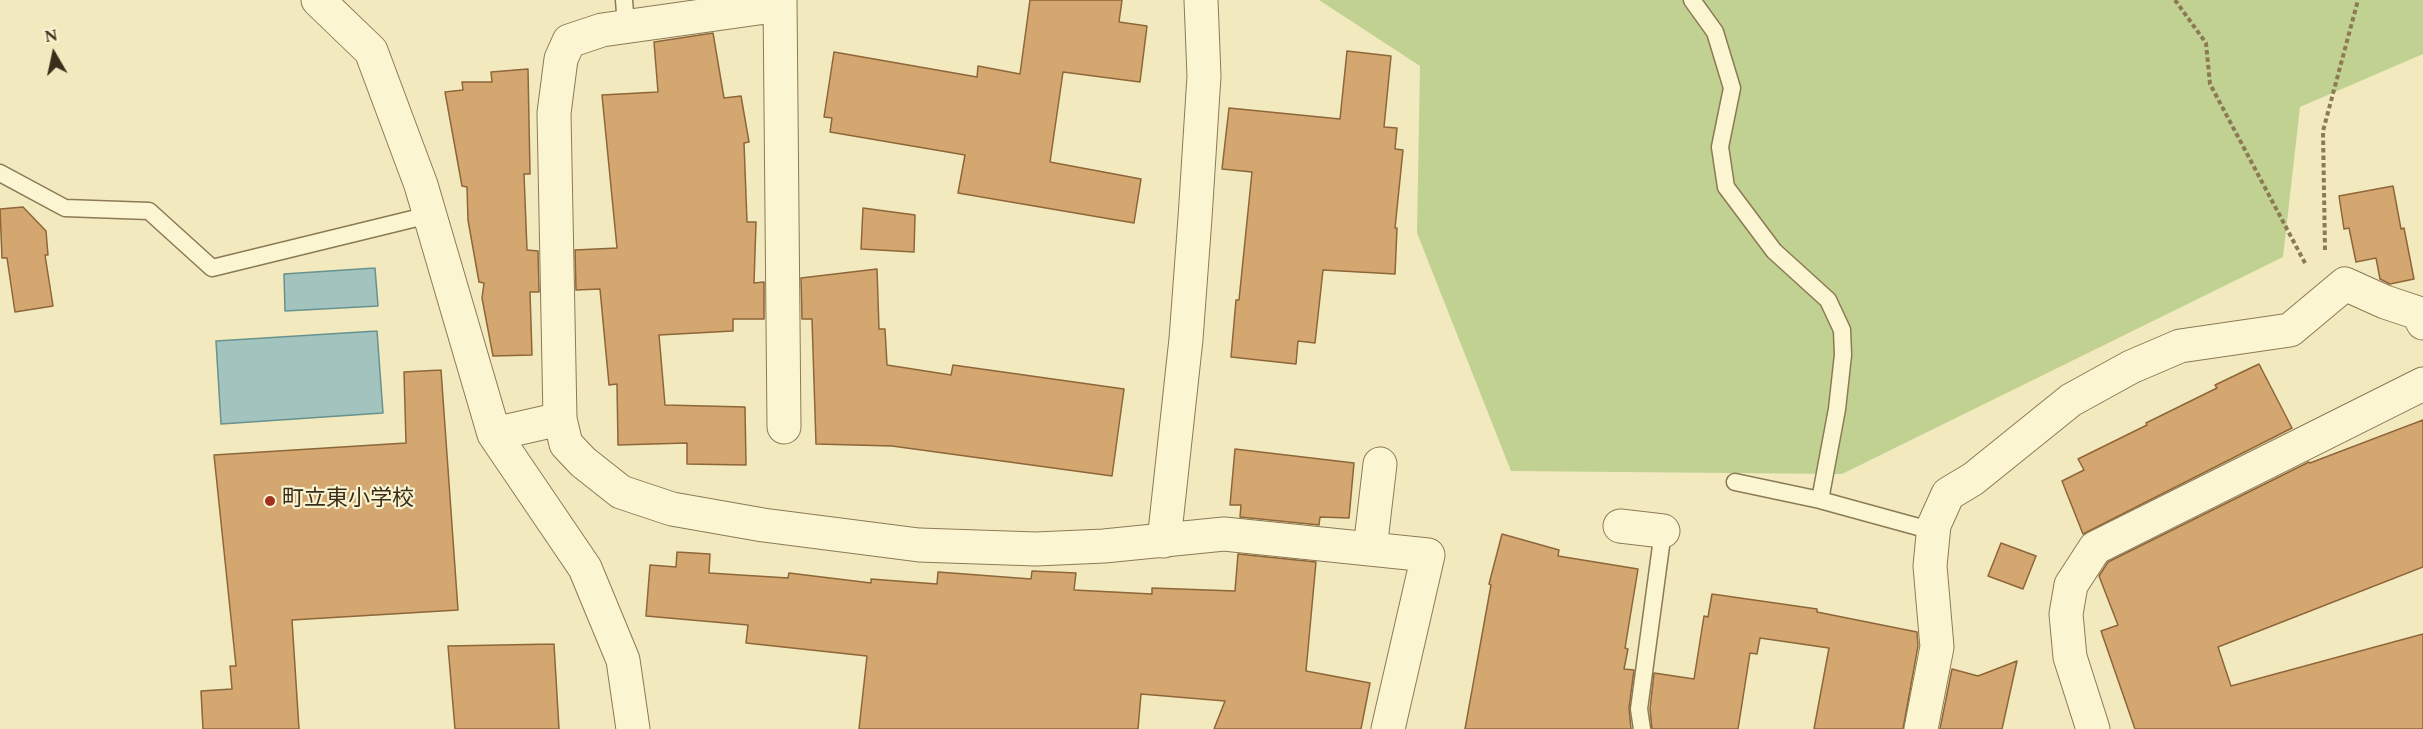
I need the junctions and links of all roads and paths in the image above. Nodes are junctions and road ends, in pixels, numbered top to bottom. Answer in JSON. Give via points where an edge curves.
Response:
{"nodes":[{"id":1,"x":318,"y":0,"type":"edge"},
{"id":2,"x":1201,"y":0,"type":"edge"},
{"id":3,"x":1692,"y":0,"type":"edge"},
{"id":4,"x":2175,"y":0,"type":"edge"},
{"id":5,"x":2358,"y":0,"type":"edge"},
{"id":6,"x":780,"y":2,"type":"edge"},
{"id":7,"x":625,"y":13,"type":"edge"},
{"id":8,"x":0,"y":173,"type":"edge"},
{"id":9,"x":429,"y":215,"type":"junction"},
{"id":10,"x":2325,"y":302,"type":"junction"},
{"id":11,"x":2421,"y":316,"type":"edge"},
{"id":12,"x":2423,"y":384,"type":"edge"},
{"id":13,"x":560,"y":419,"type":"junction"},
{"id":14,"x":784,"y":427,"type":"dead end"},
{"id":15,"x":494,"y":435,"type":"junction"},
{"id":16,"x":1380,"y":464,"type":"dead end"},
{"id":17,"x":1735,"y":482,"type":"dead end"},
{"id":18,"x":1821,"y":500,"type":"junction"},
{"id":19,"x":1620,"y":526,"type":"dead end"},
{"id":20,"x":1663,"y":531,"type":"joint"},
{"id":21,"x":1934,"y":531,"type":"junction"},
{"id":22,"x":1164,"y":541,"type":"junction"},
{"id":23,"x":1370,"y":549,"type":"junction"},
{"id":24,"x":633,"y":729,"type":"edge"},
{"id":25,"x":1388,"y":729,"type":"edge"},
{"id":26,"x":1642,"y":729,"type":"edge"},
{"id":27,"x":1921,"y":729,"type":"edge"},
{"id":28,"x":2093,"y":729,"type":"edge"}],
"edges":[{"from":1,"to":9,"type":"street","via":[[371,51]]},
{"from":2,"to":22,"type":"street","via":[[1204,76],[1195,218]]},
{"from":3,"to":18,"type":"lane","via":[[1715,32],[1732,88],[1720,147],[1726,187],[1774,252],[1828,300],[1842,330],[1837,409]]},
{"from":4,"to":10,"type":"path","via":[[2206,43],[2210,84]]},
{"from":5,"to":10,"type":"path","via":[[2323,131]]},
{"from":6,"to":7,"type":"street"},
{"from":6,"to":14,"type":"street"},
{"from":7,"to":13,"type":"street","via":[[602,30],[568,41],[561,59],[554,113]]},
{"from":8,"to":9,"type":"lane","via":[[65,208],[149,211],[212,268]]},
{"from":9,"to":15,"type":"street"},
{"from":10,"to":11,"type":"street","via":[[2345,284]]},
{"from":10,"to":21,"type":"street","via":[[2290,330],[2180,346],[2071,400],[1973,479],[1948,494]]},
{"from":12,"to":28,"type":"street","via":[[2095,548],[2071,585],[2066,614],[2070,657]]},
{"from":13,"to":15,"type":"street"},
{"from":13,"to":22,"type":"street","via":[[566,444],[583,462],[621,492],[672,509],[919,545],[1036,549]]},
{"from":15,"to":24,"type":"street","via":[[585,568],[623,660]]},
{"from":16,"to":23,"type":"street"},
{"from":17,"to":18,"type":"lane"},
{"from":18,"to":21,"type":"lane"},
{"from":19,"to":20,"type":"street"},
{"from":20,"to":26,"type":"lane","via":[[1639,709]]},
{"from":21,"to":27,"type":"street","via":[[1930,566],[1937,647]]},
{"from":22,"to":23,"type":"street","via":[[1224,534]]},
{"from":23,"to":25,"type":"street","via":[[1428,555]]}]}
